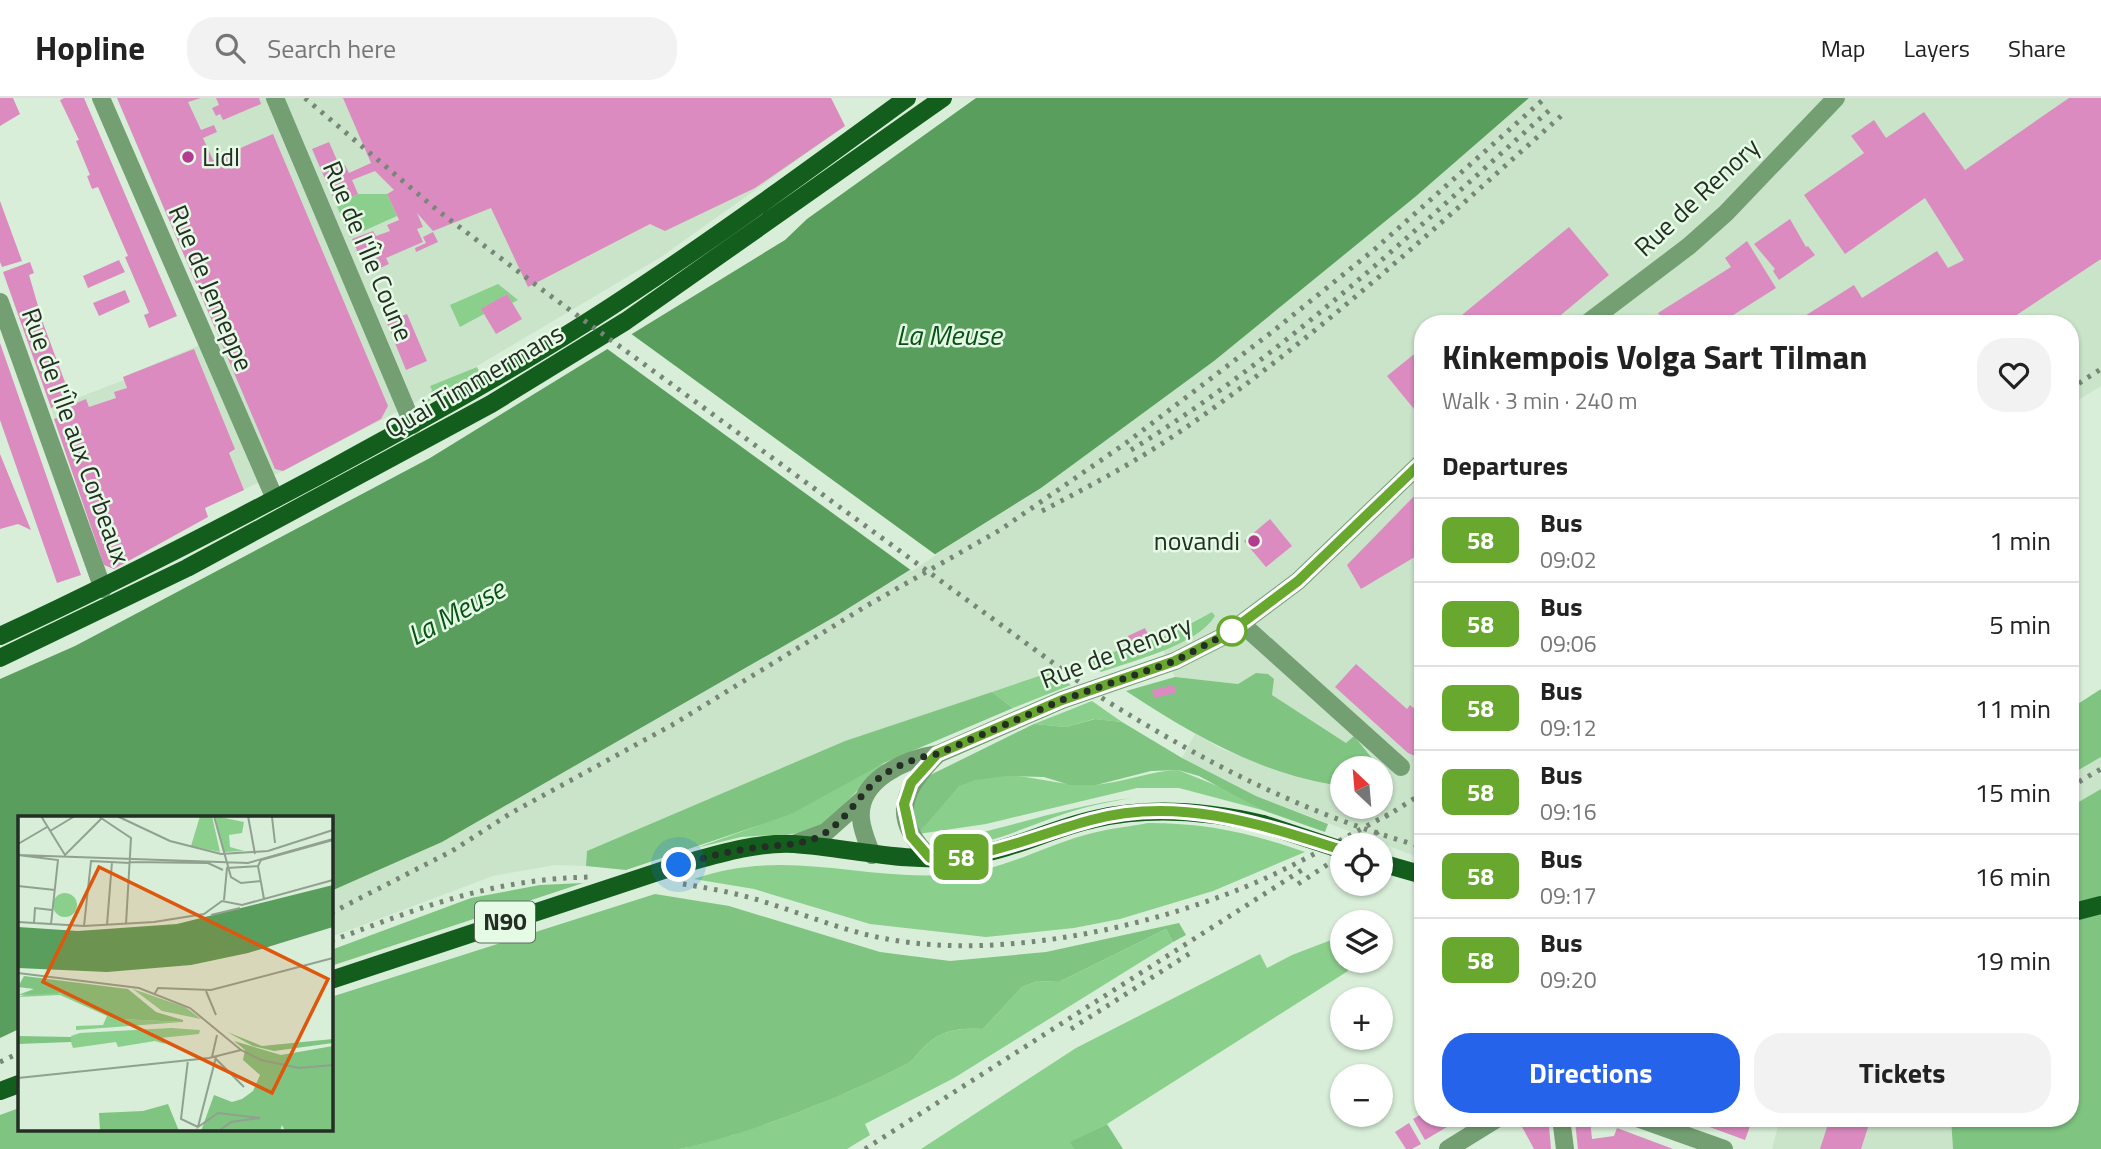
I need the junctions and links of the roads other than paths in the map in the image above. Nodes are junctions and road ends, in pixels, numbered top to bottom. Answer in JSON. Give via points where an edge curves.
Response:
{"nodes":[{"id":1,"x":101,"y":98,"type":"edge"},
{"id":2,"x":275,"y":98,"type":"edge"},
{"id":3,"x":907,"y":98,"type":"edge"},
{"id":4,"x":943,"y":98,"type":"edge"},
{"id":5,"x":1836,"y":98,"type":"edge"},
{"id":6,"x":0,"y":302,"type":"edge"},
{"id":7,"x":1598,"y":315,"type":"edge"},
{"id":8,"x":413,"y":425,"type":"junction"},
{"id":9,"x":1414,"y":470,"type":"edge"},
{"id":10,"x":275,"y":499,"type":"junction"},
{"id":11,"x":103,"y":589,"type":"junction"},
{"id":12,"x":1242,"y":624,"type":"junction"},
{"id":13,"x":0,"y":636,"type":"edge"},
{"id":14,"x":0,"y":658,"type":"edge"},
{"id":15,"x":937,"y":754,"type":"junction"},
{"id":16,"x":1401,"y":767,"type":"dead end"},
{"id":17,"x":863,"y":799,"type":"junction"},
{"id":18,"x":907,"y":823,"type":"junction"},
{"id":19,"x":793,"y":844,"type":"junction"},
{"id":20,"x":1330,"y":846,"type":"edge"},
{"id":21,"x":878,"y":855,"type":"junction"},
{"id":22,"x":930,"y":858,"type":"junction"},
{"id":23,"x":1393,"y":866,"type":"edge"},
{"id":24,"x":1414,"y":872,"type":"edge"},
{"id":25,"x":2101,"y":905,"type":"edge"},
{"id":26,"x":2079,"y":911,"type":"edge"},
{"id":27,"x":332,"y":980,"type":"edge"},
{"id":28,"x":18,"y":1084,"type":"edge"},
{"id":29,"x":0,"y":1091,"type":"edge"},
{"id":30,"x":1483,"y":1127,"type":"edge"},
{"id":31,"x":1562,"y":1127,"type":"edge"},
{"id":32,"x":1662,"y":1127,"type":"edge"},
{"id":33,"x":1448,"y":1149,"type":"edge"},
{"id":34,"x":1565,"y":1149,"type":"edge"},
{"id":35,"x":1724,"y":1149,"type":"edge"}],
"edges":[{"from":1,"to":10,"type":"street","name":"Rue de Jemeppe"},
{"from":2,"to":8,"type":"street","name":"Rue de l'Île Coune"},
{"from":3,"to":8,"type":"main road","name":"Quai Timmermans","via":[[611,307]]},
{"from":4,"to":14,"type":"main road","name":"Quai Timmermans","via":[[626,321],[491,404],[187,568]]},
{"from":5,"to":7,"type":"street","name":"Rue de Renory","via":[[1726,214]]},
{"from":6,"to":11,"type":"street","name":"Rue de l'Île aux Corbeaux"},
{"from":8,"to":10,"type":"main road","name":"Quai Timmermans"},
{"from":9,"to":12,"type":"street","name":"Rue de Renory","via":[[1298,581]]},
{"from":10,"to":11,"type":"main road","name":"Quai Timmermans"},
{"from":11,"to":13,"type":"main road","name":"Quai Timmermans"},
{"from":12,"to":15,"type":"street","name":"Rue de Renory","via":[[1175,661],[1062,700]]},
{"from":12,"to":16,"type":"street"},
{"from":15,"to":17,"type":"street","name":"Rue de Renory","via":[[880,778]]},
{"from":15,"to":18,"type":"street","name":"Rue de Renory","via":[[911,783],[904,804]]},
{"from":17,"to":19,"type":"street","name":"Rue de Renory","via":[[826,832]]},
{"from":17,"to":21,"type":"street","via":[[860,820]]},
{"from":18,"to":21,"type":"street","name":"Rue de Renory","via":[[901,842]]},
{"from":18,"to":22,"type":"street","via":[[911,836]]},
{"from":19,"to":21,"type":"main road","number":"N90"},
{"from":19,"to":27,"type":"main road","number":"N90","via":[[734,850],[679,865]]},
{"from":20,"to":22,"type":"main road","number":"N90","bridge":true,"via":[[1263,824],[1189,811],[1120,814],[987,854]]},
{"from":21,"to":22,"type":"main road","number":"N90"},
{"from":23,"to":24,"type":"main road"},
{"from":25,"to":26,"type":"main road"},
{"from":28,"to":29,"type":"main road"},
{"from":30,"to":33,"type":"street"},
{"from":31,"to":34,"type":"street"},
{"from":32,"to":35,"type":"street"}]}
